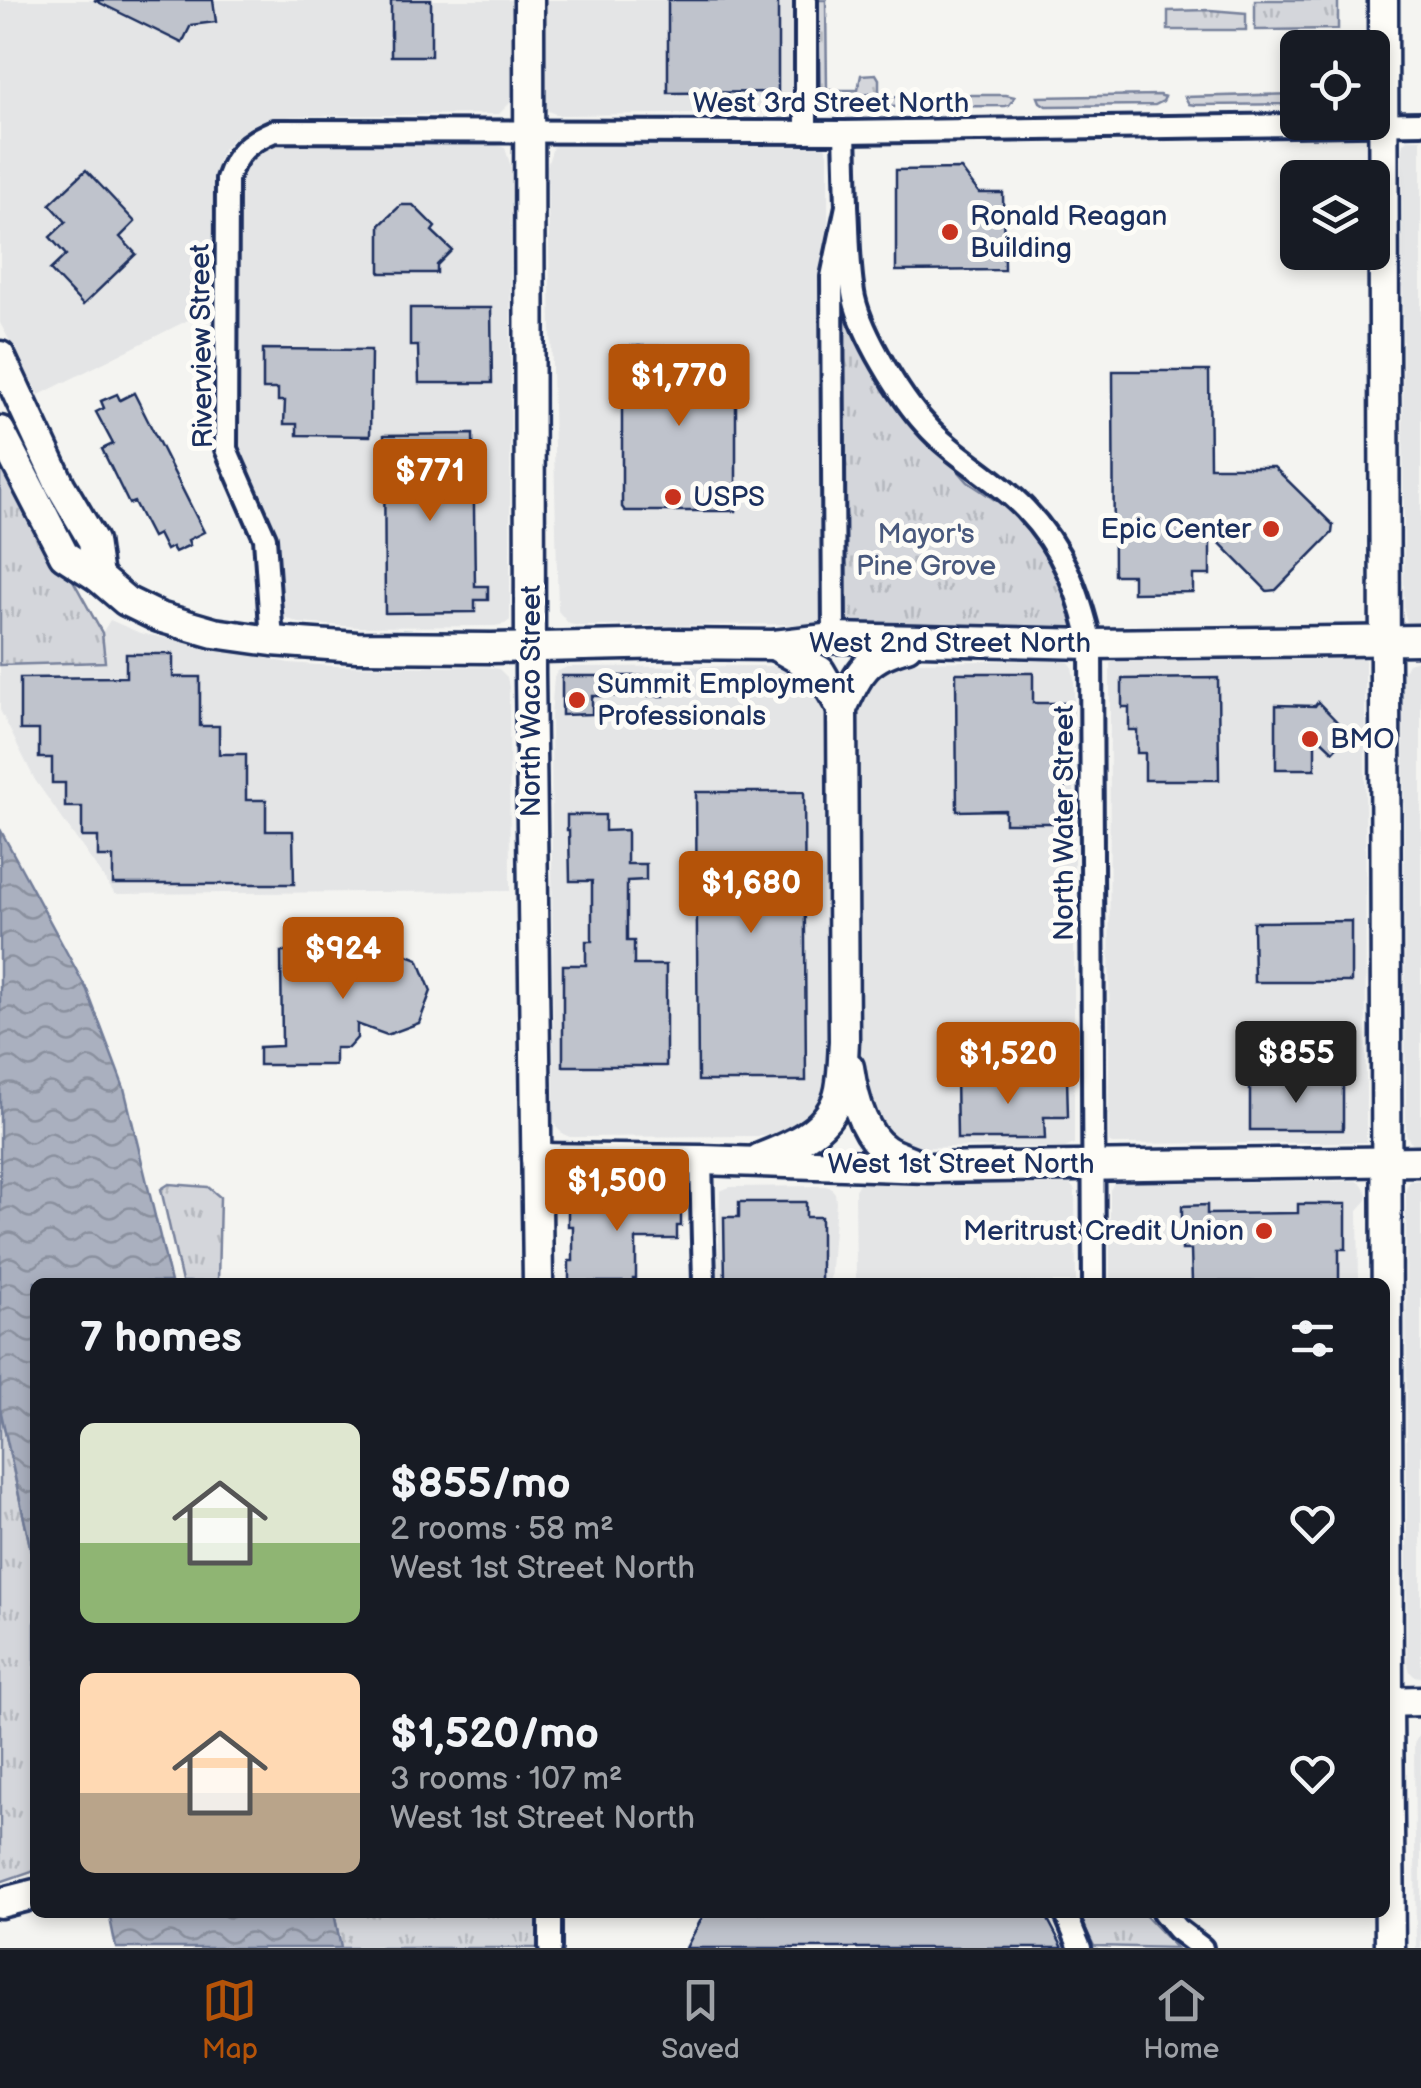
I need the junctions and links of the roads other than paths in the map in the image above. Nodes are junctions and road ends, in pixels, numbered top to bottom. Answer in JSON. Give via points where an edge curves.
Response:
{"nodes":[{"id":1,"x":530,"y":0,"type":"edge"},
{"id":2,"x":806,"y":0,"type":"edge"},
{"id":3,"x":1384,"y":0,"type":"edge"},
{"id":4,"x":1384,"y":30,"type":"edge"},
{"id":5,"x":1390,"y":123,"type":"edge"},
{"id":6,"x":1421,"y":124,"type":"edge"},
{"id":7,"x":1280,"y":125,"type":"edge"},
{"id":8,"x":280,"y":131,"type":"joint"},
{"id":9,"x":531,"y":132,"type":"junction"},
{"id":10,"x":806,"y":132,"type":"junction"},
{"id":11,"x":845,"y":132,"type":"junction"},
{"id":12,"x":1383,"y":140,"type":"edge"},
{"id":13,"x":847,"y":206,"type":"junction"},
{"id":14,"x":0,"y":356,"type":"edge"},
{"id":15,"x":0,"y":431,"type":"edge"},
{"id":16,"x":98,"y":578,"type":"junction"},
{"id":17,"x":834,"y":638,"type":"junction"},
{"id":18,"x":1385,"y":640,"type":"junction"},
{"id":19,"x":1421,"y":640,"type":"edge"},
{"id":20,"x":272,"y":641,"type":"junction"},
{"id":21,"x":932,"y":642,"type":"junction"},
{"id":22,"x":1090,"y":644,"type":"junction"},
{"id":23,"x":774,"y":645,"type":"junction"},
{"id":24,"x":531,"y":648,"type":"junction"},
{"id":25,"x":842,"y":709,"type":"junction"},
{"id":26,"x":844,"y":1041,"type":"junction"},
{"id":27,"x":536,"y":1158,"type":"junction"},
{"id":28,"x":701,"y":1160,"type":"junction"},
{"id":29,"x":1386,"y":1161,"type":"junction"},
{"id":30,"x":1421,"y":1161,"type":"edge"},
{"id":31,"x":749,"y":1162,"type":"junction"},
{"id":32,"x":1093,"y":1164,"type":"junction"},
{"id":33,"x":928,"y":1168,"type":"junction"},
{"id":34,"x":538,"y":1278,"type":"edge"},
{"id":35,"x":704,"y":1278,"type":"edge"},
{"id":36,"x":1094,"y":1278,"type":"edge"},
{"id":37,"x":1386,"y":1278,"type":"edge"},
{"id":38,"x":1421,"y":1701,"type":"edge"},
{"id":39,"x":1390,"y":1702,"type":"edge"},
{"id":40,"x":30,"y":1895,"type":"edge"},
{"id":41,"x":0,"y":1903,"type":"edge"},
{"id":42,"x":550,"y":1918,"type":"edge"},
{"id":43,"x":1068,"y":1918,"type":"edge"},
{"id":44,"x":1168,"y":1918,"type":"edge"},
{"id":45,"x":1390,"y":1918,"type":"edge"},
{"id":46,"x":550,"y":1948,"type":"edge"},
{"id":47,"x":1080,"y":1948,"type":"edge"},
{"id":48,"x":1202,"y":1948,"type":"edge"},
{"id":49,"x":1390,"y":1948,"type":"edge"}],
"edges":[{"from":1,"to":9,"type":"street","name":"North Waco Street"},
{"from":2,"to":10,"type":"street"},
{"from":3,"to":4,"type":"street"},
{"from":5,"to":6,"type":"street","name":"West 3rd Street North"},
{"from":7,"to":11,"type":"street","name":"West 3rd Street North"},
{"from":8,"to":9,"type":"street","name":"West 3rd Street North"},
{"from":8,"to":20,"type":"street","name":"Riverview Street","via":[[242,150],[227,180],[226,449],[265,538]]},
{"from":9,"to":10,"type":"street","name":"West 3rd Street North"},
{"from":9,"to":24,"type":"street","name":"North Waco Street"},
{"from":10,"to":11,"type":"street","name":"West 3rd Street North"},
{"from":11,"to":13,"type":"street"},
{"from":12,"to":18,"type":"street"},
{"from":13,"to":17,"type":"street","via":[[832,277]]},
{"from":13,"to":22,"type":"street","name":"North Water Street","via":[[856,303],[890,374],[922,422],[1024,508],[1059,551],[1081,601]]},
{"from":14,"to":16,"type":"street","via":[[92,541]]},
{"from":15,"to":16,"type":"street","name":"West 2nd Street North","via":[[64,555]]},
{"from":16,"to":20,"type":"street","name":"West 2nd Street North","via":[[160,617]]},
{"from":17,"to":21,"type":"street","name":"West 2nd Street North"},
{"from":17,"to":23,"type":"street","name":"West 2nd Street North"},
{"from":18,"to":19,"type":"street","name":"West 2nd Street North"},
{"from":18,"to":22,"type":"street","name":"West 2nd Street North"},
{"from":18,"to":29,"type":"street"},
{"from":20,"to":24,"type":"street","name":"West 2nd Street North"},
{"from":21,"to":22,"type":"street","name":"West 2nd Street North"},
{"from":21,"to":25,"type":"street","via":[[875,658]]},
{"from":22,"to":32,"type":"street","name":"North Water Street"},
{"from":23,"to":24,"type":"street","name":"West 2nd Street North"},
{"from":23,"to":25,"type":"street","via":[[820,671]]},
{"from":24,"to":27,"type":"street","name":"North Waco Street"},
{"from":25,"to":26,"type":"street"},
{"from":26,"to":31,"type":"street","via":[[830,1114],[800,1140]]},
{"from":26,"to":33,"type":"street","via":[[852,1090],[873,1136],[885,1150]]},
{"from":27,"to":28,"type":"street","name":"West 1st Street North"},
{"from":27,"to":34,"type":"street","name":"North Waco Street"},
{"from":28,"to":31,"type":"street","name":"West 1st Street North"},
{"from":28,"to":35,"type":"street"},
{"from":29,"to":30,"type":"street","name":"West 1st Street North"},
{"from":29,"to":32,"type":"street","name":"West 1st Street North"},
{"from":29,"to":37,"type":"street"},
{"from":31,"to":33,"type":"street","name":"West 1st Street North"},
{"from":32,"to":33,"type":"street","name":"West 1st Street North"},
{"from":32,"to":36,"type":"street","name":"North Water Street"},
{"from":38,"to":39,"type":"street"},
{"from":40,"to":41,"type":"street"},
{"from":42,"to":46,"type":"street"},
{"from":43,"to":47,"type":"street"},
{"from":44,"to":48,"type":"street"},
{"from":45,"to":49,"type":"street"}]}
